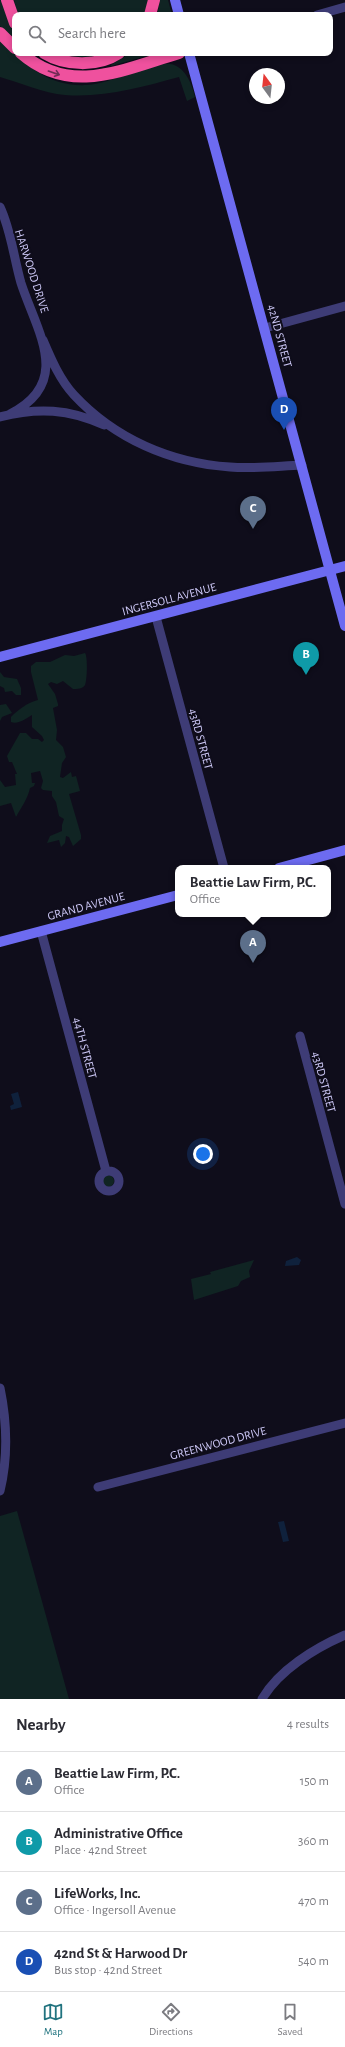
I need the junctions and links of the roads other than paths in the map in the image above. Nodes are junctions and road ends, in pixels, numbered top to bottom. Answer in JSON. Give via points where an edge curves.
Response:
{"nodes":[{"id":1,"x":7,"y":0,"type":"edge"},
{"id":2,"x":154,"y":0,"type":"edge"},
{"id":3,"x":175,"y":0,"type":"edge"},
{"id":4,"x":345,"y":7,"type":"edge"},
{"id":5,"x":151,"y":12,"type":"edge"},
{"id":6,"x":178,"y":12,"type":"edge"},
{"id":7,"x":328,"y":12,"type":"edge"},
{"id":8,"x":12,"y":14,"type":"edge"},
{"id":9,"x":0,"y":33,"type":"edge"},
{"id":10,"x":12,"y":45,"type":"edge"},
{"id":11,"x":25,"y":56,"type":"edge"},
{"id":12,"x":51,"y":56,"type":"edge"},
{"id":13,"x":112,"y":56,"type":"edge"},
{"id":14,"x":168,"y":56,"type":"edge"},
{"id":15,"x":190,"y":56,"type":"edge"},
{"id":16,"x":0,"y":207,"type":"edge"},
{"id":17,"x":345,"y":306,"type":"edge"},
{"id":18,"x":265,"y":328,"type":"junction"},
{"id":19,"x":43,"y":340,"type":"junction"},
{"id":20,"x":10,"y":414,"type":"junction"},
{"id":21,"x":0,"y":417,"type":"edge"},
{"id":22,"x":113,"y":429,"type":"junction"},
{"id":23,"x":302,"y":465,"type":"junction"},
{"id":24,"x":345,"y":566,"type":"edge"},
{"id":25,"x":330,"y":570,"type":"junction"},
{"id":26,"x":156,"y":617,"type":"junction"},
{"id":27,"x":345,"y":626,"type":"edge"},
{"id":28,"x":0,"y":657,"type":"edge"},
{"id":29,"x":345,"y":850,"type":"edge"},
{"id":30,"x":223,"y":865,"type":"edge"},
{"id":31,"x":289,"y":865,"type":"edge"},
{"id":32,"x":175,"y":896,"type":"edge"},
{"id":33,"x":41,"y":931,"type":"junction"},
{"id":34,"x":0,"y":942,"type":"edge"},
{"id":35,"x":300,"y":1036,"type":"dead end"},
{"id":36,"x":106,"y":1171,"type":"dead end"},
{"id":37,"x":345,"y":1204,"type":"edge"},
{"id":38,"x":0,"y":1388,"type":"edge"},
{"id":39,"x":345,"y":1423,"type":"edge"},
{"id":40,"x":98,"y":1487,"type":"dead end"},
{"id":41,"x":0,"y":1491,"type":"edge"},
{"id":42,"x":345,"y":1635,"type":"edge"},
{"id":43,"x":262,"y":1699,"type":"edge"}],
"edges":[{"from":1,"to":8,"type":"highway"},
{"from":2,"to":5,"type":"highway"},
{"from":3,"to":6,"type":"main road"},
{"from":4,"to":7,"type":"street"},
{"from":9,"to":10,"type":"highway"},
{"from":11,"to":14,"type":"highway","one_way":true,"via":[[55,74],[73,77],[96,76]]},
{"from":12,"to":13,"type":"highway","via":[[62,61],[86,63]]},
{"from":15,"to":18,"type":"main road","name":"42ND STREET"},
{"from":16,"to":19,"type":"street","name":"HARWOOD DRIVE","via":[[22,285]]},
{"from":17,"to":18,"type":"street"},
{"from":18,"to":23,"type":"main road","name":"42ND STREET"},
{"from":19,"to":20,"type":"street","name":"HARWOOD DRIVE","via":[[46,364],[42,383],[27,403]]},
{"from":19,"to":22,"type":"street","name":"HARWOOD DRIVE","via":[[54,365],[74,395]]},
{"from":20,"to":21,"type":"street"},
{"from":20,"to":22,"type":"street","via":[[55,410],[84,416]]},
{"from":22,"to":23,"type":"street","name":"HARWOOD DRIVE","via":[[158,452],[206,465],[231,468]]},
{"from":23,"to":25,"type":"main road","name":"42ND STREET"},
{"from":24,"to":25,"type":"main road","name":"INGERSOLL AVENUE"},
{"from":25,"to":26,"type":"main road","name":"INGERSOLL AVENUE"},
{"from":25,"to":27,"type":"main road","name":"42ND STREET"},
{"from":26,"to":28,"type":"main road","name":"INGERSOLL AVENUE"},
{"from":26,"to":30,"type":"street","name":"43RD STREET"},
{"from":29,"to":31,"type":"main road"},
{"from":32,"to":33,"type":"main road","name":"GRAND AVENUE"},
{"from":33,"to":34,"type":"main road","name":"GRAND AVENUE"},
{"from":33,"to":36,"type":"street","name":"44TH STREET"},
{"from":35,"to":37,"type":"street","name":"43RD STREET"},
{"from":38,"to":41,"type":"street","via":[[5,1457]]},
{"from":39,"to":40,"type":"street","name":"GREENWOOD DRIVE"},
{"from":42,"to":43,"type":"street","via":[[298,1662]]}]}
